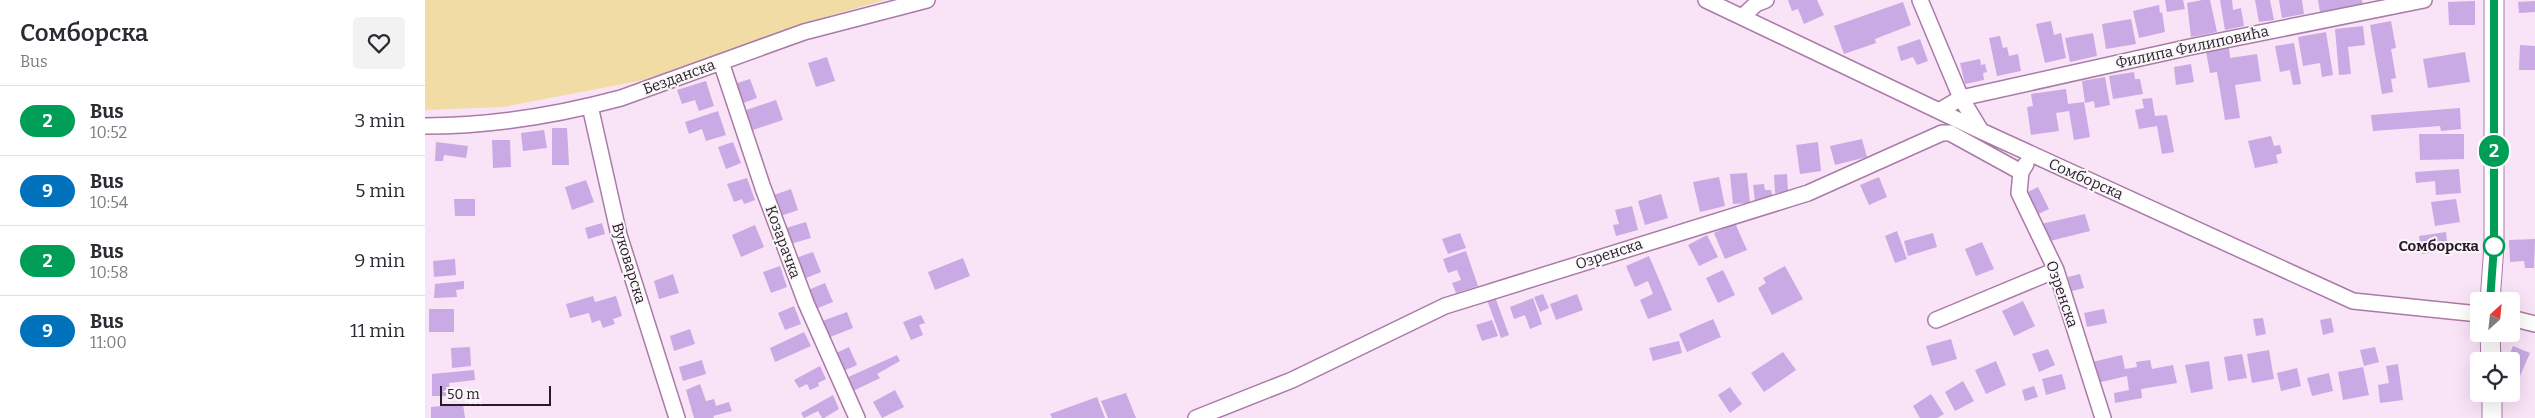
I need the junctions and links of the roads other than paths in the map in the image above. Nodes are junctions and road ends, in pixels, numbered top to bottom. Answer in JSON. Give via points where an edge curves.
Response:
{"nodes":[{"id":1,"x":927,"y":0,"type":"edge"},
{"id":2,"x":1706,"y":0,"type":"edge"},
{"id":3,"x":1766,"y":0,"type":"edge"},
{"id":4,"x":1920,"y":0,"type":"edge"},
{"id":5,"x":2424,"y":0,"type":"edge"},
{"id":6,"x":2494,"y":0,"type":"edge"},
{"id":7,"x":1742,"y":16,"type":"junction"},
{"id":8,"x":721,"y":62,"type":"junction"},
{"id":9,"x":1961,"y":98,"type":"junction"},
{"id":10,"x":590,"y":106,"type":"junction"},
{"id":11,"x":1939,"y":111,"type":"junction"},
{"id":12,"x":425,"y":126,"type":"edge"},
{"id":13,"x":1981,"y":131,"type":"junction"},
{"id":14,"x":2032,"y":154,"type":"junction"},
{"id":15,"x":2021,"y":172,"type":"junction"},
{"id":16,"x":2056,"y":270,"type":"junction"},
{"id":17,"x":2491,"y":292,"type":"edge"},
{"id":18,"x":2470,"y":313,"type":"edge"},
{"id":19,"x":1936,"y":320,"type":"dead end"},
{"id":20,"x":2520,"y":320,"type":"edge"},
{"id":21,"x":2535,"y":324,"type":"edge"},
{"id":22,"x":2492,"y":402,"type":"edge"},
{"id":23,"x":677,"y":418,"type":"edge"},
{"id":24,"x":857,"y":418,"type":"edge"},
{"id":25,"x":1196,"y":418,"type":"edge"},
{"id":26,"x":2103,"y":418,"type":"edge"},
{"id":27,"x":2492,"y":418,"type":"edge"}],
"edges":[{"from":1,"to":8,"type":"street","name":"Безданска","via":[[804,32]]},
{"from":2,"to":7,"type":"street","name":"Сомборска"},
{"from":3,"to":7,"type":"street"},
{"from":4,"to":9,"type":"street"},
{"from":5,"to":9,"type":"street","name":"Филипа Филиповића"},
{"from":6,"to":17,"type":"street","via":[[2494,246]]},
{"from":7,"to":11,"type":"street","name":"Сомборска"},
{"from":8,"to":10,"type":"street","name":"Безданска"},
{"from":8,"to":24,"type":"street","name":"Козарачка","via":[[806,303]]},
{"from":9,"to":11,"type":"street","name":"Филипа Филиповића"},
{"from":9,"to":13,"type":"street"},
{"from":10,"to":12,"type":"street","name":"Безданска","via":[[493,122]]},
{"from":10,"to":23,"type":"street","name":"Вуковарска","via":[[619,235]]},
{"from":11,"to":13,"type":"street","name":"Сомборска"},
{"from":13,"to":14,"type":"street","name":"Сомборска"},
{"from":14,"to":15,"type":"street"},
{"from":14,"to":18,"type":"street","name":"Сомборска","via":[[2353,302]]},
{"from":15,"to":16,"type":"street","name":"Озренска","via":[[2019,193]]},
{"from":15,"to":25,"type":"street","name":"Озренска","via":[[1950,133],[1942,133],[1808,194],[1445,306],[1292,380]]},
{"from":16,"to":19,"type":"street"},
{"from":16,"to":26,"type":"street","name":"Озренска"},
{"from":20,"to":21,"type":"street"},
{"from":22,"to":27,"type":"street"}]}
